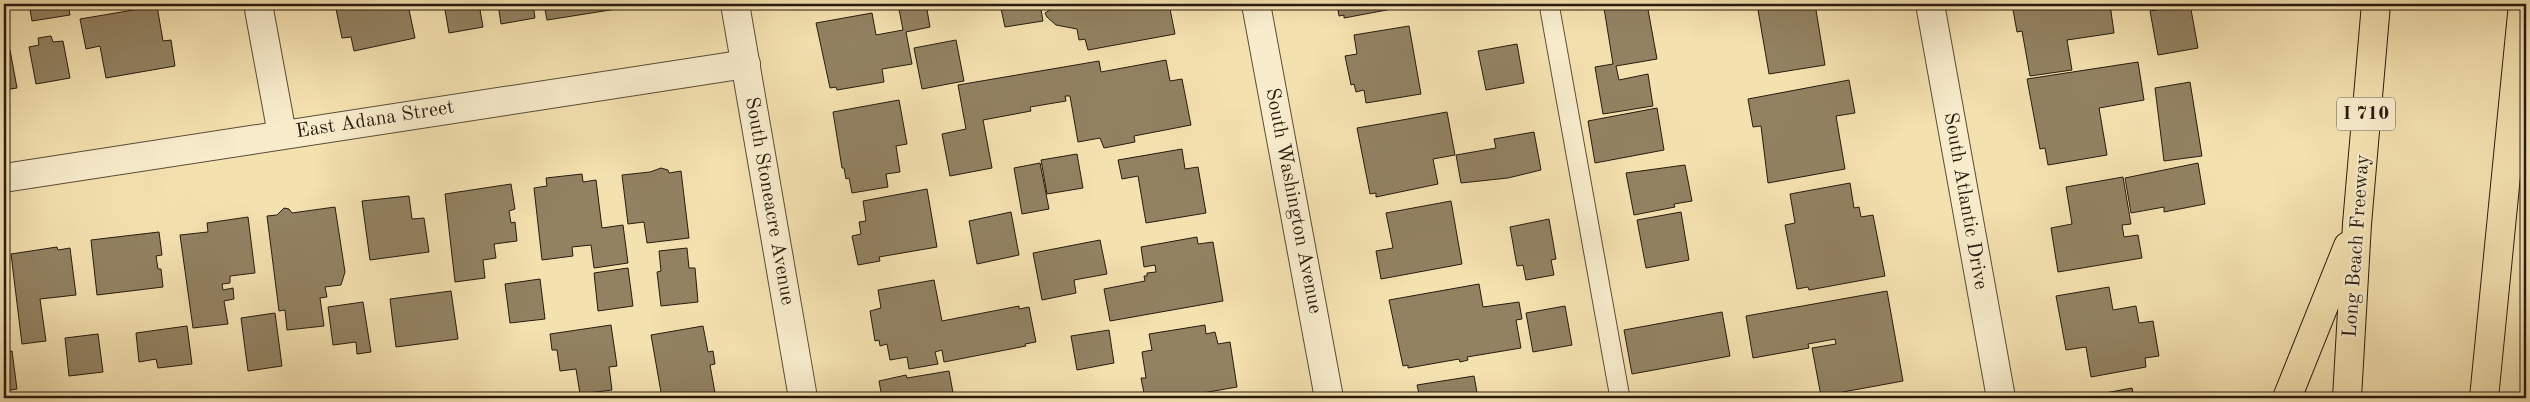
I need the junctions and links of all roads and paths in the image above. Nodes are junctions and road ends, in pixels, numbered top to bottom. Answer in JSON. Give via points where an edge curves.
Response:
{"nodes":[{"id":1,"x":258,"y":4,"type":"edge"},
{"id":2,"x":735,"y":4,"type":"edge"},
{"id":3,"x":1256,"y":4,"type":"edge"},
{"id":4,"x":1550,"y":4,"type":"edge"},
{"id":5,"x":1930,"y":4,"type":"edge"},
{"id":6,"x":2376,"y":4,"type":"edge"},
{"id":7,"x":2522,"y":4,"type":"edge"},
{"id":8,"x":746,"y":64,"type":"junction"},
{"id":9,"x":282,"y":134,"type":"junction"},
{"id":10,"x":4,"y":178,"type":"edge"},
{"id":11,"x":2356,"y":224,"type":"junction"},
{"id":12,"x":804,"y":398,"type":"edge"},
{"id":13,"x":1329,"y":398,"type":"edge"},
{"id":14,"x":1620,"y":398,"type":"edge"},
{"id":15,"x":2001,"y":398,"type":"edge"},
{"id":16,"x":2287,"y":398,"type":"edge"},
{"id":17,"x":2347,"y":398,"type":"edge"},
{"id":18,"x":2484,"y":398,"type":"edge"}],
"edges":[{"from":1,"to":9,"type":"street"},
{"from":2,"to":8,"type":"street","name":"South Stoneacre Avenue"},
{"from":3,"to":13,"type":"street","name":"South Washington Avenue"},
{"from":4,"to":14,"type":"lane"},
{"from":5,"to":15,"type":"street","name":"South Atlantic Drive"},
{"from":6,"to":11,"type":"highway","name":"Long Beach Freeway","number":"I 710"},
{"from":7,"to":18,"type":"highway"},
{"from":8,"to":9,"type":"street","name":"East Adana Street"},
{"from":8,"to":12,"type":"street","name":"South Stoneacre Avenue"},
{"from":9,"to":10,"type":"street","name":"East Adana Street"},
{"from":11,"to":16,"type":"highway"},
{"from":11,"to":17,"type":"highway","name":"Long Beach Freeway","number":"I 710"}]}
